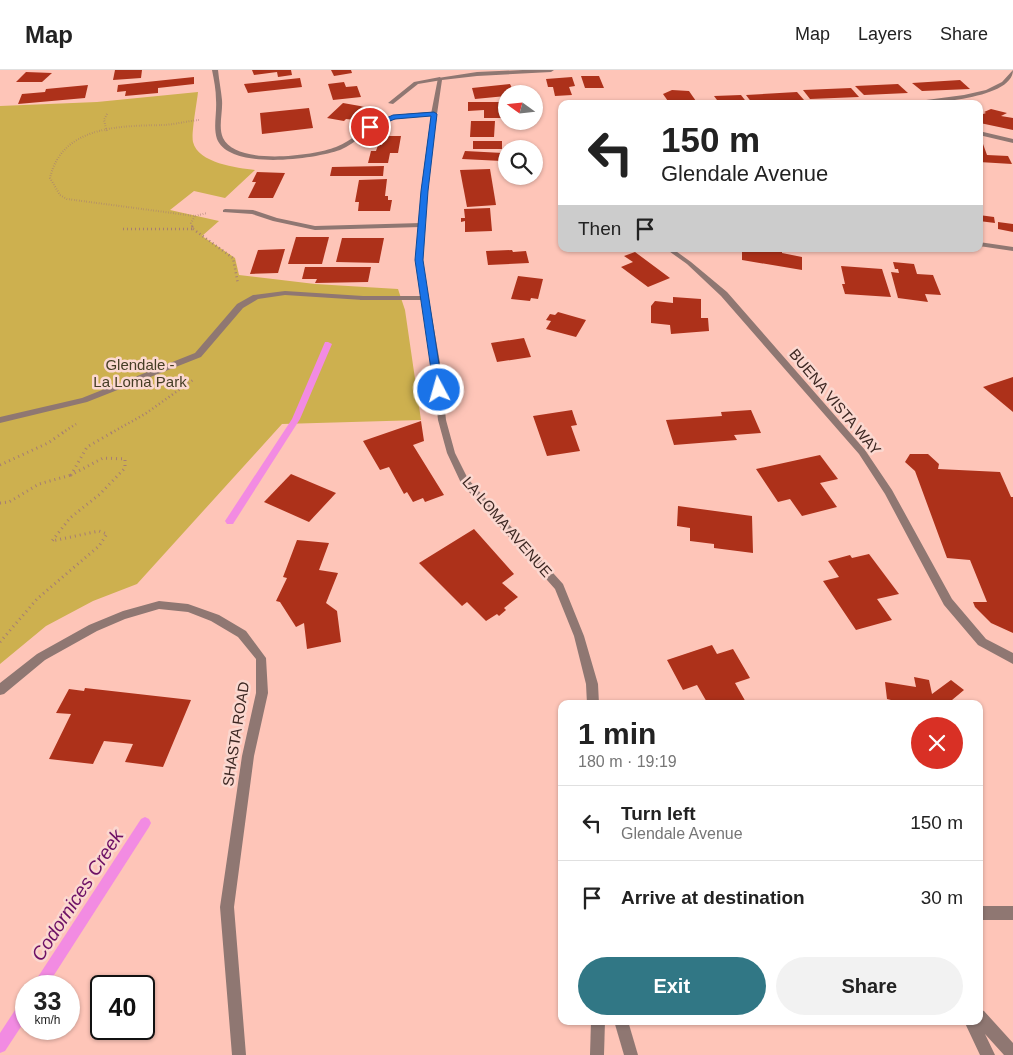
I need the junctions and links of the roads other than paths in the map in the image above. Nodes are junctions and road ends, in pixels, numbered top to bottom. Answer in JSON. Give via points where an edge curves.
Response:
{"nodes":[{"id":1,"x":214,"y":70,"type":"edge"},
{"id":2,"x":551,"y":70,"type":"edge"},
{"id":3,"x":1013,"y":72,"type":"edge"},
{"id":4,"x":440,"y":79,"type":"junction"},
{"id":5,"x":928,"y":100,"type":"edge"},
{"id":6,"x":391,"y":103,"type":"dead end"},
{"id":7,"x":434,"y":114,"type":"junction"},
{"id":8,"x":983,"y":134,"type":"edge"},
{"id":9,"x":1013,"y":141,"type":"edge"},
{"id":10,"x":225,"y":211,"type":"dead end"},
{"id":11,"x":421,"y":225,"type":"junction"},
{"id":12,"x":983,"y":245,"type":"edge"},
{"id":13,"x":1013,"y":249,"type":"edge"},
{"id":14,"x":673,"y":252,"type":"edge"},
{"id":15,"x":424,"y":298,"type":"junction"},
{"id":16,"x":0,"y":420,"type":"edge"},
{"id":17,"x":1013,"y":659,"type":"edge"},
{"id":18,"x":0,"y":690,"type":"edge"},
{"id":19,"x":593,"y":700,"type":"edge"},
{"id":20,"x":983,"y":913,"type":"edge"},
{"id":21,"x":1013,"y":914,"type":"edge"},
{"id":22,"x":983,"y":1020,"type":"edge"},
{"id":23,"x":598,"y":1025,"type":"edge"},
{"id":24,"x":622,"y":1025,"type":"edge"},
{"id":25,"x":973,"y":1025,"type":"edge"},
{"id":26,"x":1013,"y":1054,"type":"edge"},
{"id":27,"x":240,"y":1055,"type":"edge"},
{"id":28,"x":597,"y":1055,"type":"edge"},
{"id":29,"x":631,"y":1055,"type":"edge"},
{"id":30,"x":988,"y":1055,"type":"edge"}],
"edges":[{"from":1,"to":7,"type":"street","via":[[222,141],[233,150],[275,159],[303,158],[329,151],[350,143],[370,127],[393,117]]},
{"from":2,"to":4,"type":"street"},
{"from":3,"to":5,"type":"street","via":[[1009,80],[994,89]]},
{"from":4,"to":6,"type":"street","via":[[416,83]]},
{"from":4,"to":7,"type":"street","name":"LA LOMA AVENUE"},
{"from":7,"to":11,"type":"street","name":"LA LOMA AVENUE"},
{"from":8,"to":9,"type":"street"},
{"from":10,"to":11,"type":"street","via":[[253,212],[315,228]]},
{"from":11,"to":15,"type":"street","name":"LA LOMA AVENUE","via":[[419,260]]},
{"from":12,"to":13,"type":"street"},
{"from":14,"to":17,"type":"street","name":"BUENA VISTA WAY","via":[[724,294],[862,452],[889,492],[948,602],[982,642]]},
{"from":15,"to":16,"type":"street","via":[[286,293],[256,297],[240,306],[198,355],[84,400]]},
{"from":15,"to":19,"type":"street","name":"LA LOMA AVENUE","via":[[442,420],[451,454],[464,480],[559,587],[580,636]]},
{"from":18,"to":27,"type":"street","name":"SHASTA ROAD","via":[[41,657],[93,628],[158,605],[188,608],[214,618],[242,634],[261,658],[262,693],[248,756],[227,907]]},
{"from":20,"to":21,"type":"street"},
{"from":22,"to":26,"type":"street"},
{"from":23,"to":28,"type":"street"},
{"from":24,"to":29,"type":"street"},
{"from":25,"to":30,"type":"street"}]}
